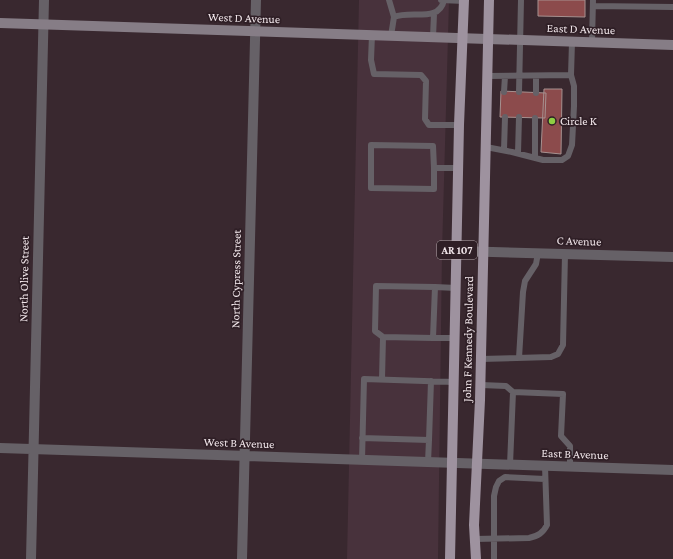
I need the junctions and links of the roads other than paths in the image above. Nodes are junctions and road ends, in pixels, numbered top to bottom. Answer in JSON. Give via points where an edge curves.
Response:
{"nodes":[{"id":1,"x":44,"y":0,"type":"edge"},
{"id":2,"x":256,"y":0,"type":"edge"},
{"id":3,"x":389,"y":0,"type":"edge"},
{"id":4,"x":440,"y":0,"type":"edge"},
{"id":5,"x":444,"y":0,"type":"edge"},
{"id":6,"x":489,"y":0,"type":"edge"},
{"id":7,"x":521,"y":0,"type":"edge"},
{"id":8,"x":464,"y":1,"type":"edge"},
{"id":9,"x":593,"y":3,"type":"edge"},
{"id":10,"x":673,"y":7,"type":"edge"},
{"id":11,"x":434,"y":14,"type":"junction"},
{"id":12,"x":394,"y":17,"type":"junction"},
{"id":13,"x":0,"y":23,"type":"edge"},
{"id":14,"x":43,"y":25,"type":"junction"},
{"id":15,"x":255,"y":31,"type":"junction"},
{"id":16,"x":372,"y":35,"type":"junction"},
{"id":17,"x":391,"y":36,"type":"junction"},
{"id":18,"x":433,"y":37,"type":"junction"},
{"id":19,"x":462,"y":38,"type":"junction"},
{"id":20,"x":488,"y":39,"type":"junction"},
{"id":21,"x":520,"y":40,"type":"junction"},
{"id":22,"x":572,"y":42,"type":"junction"},
{"id":23,"x":592,"y":42,"type":"junction"},
{"id":24,"x":673,"y":45,"type":"edge"},
{"id":25,"x":570,"y":75,"type":"junction"},
{"id":26,"x":487,"y":76,"type":"junction"},
{"id":27,"x":505,"y":76,"type":"junction"},
{"id":28,"x":519,"y":76,"type":"junction"},
{"id":29,"x":536,"y":76,"type":"junction"},
{"id":30,"x":504,"y":92,"type":"dead end"},
{"id":31,"x":519,"y":92,"type":"dead end"},
{"id":32,"x":536,"y":93,"type":"dead end"},
{"id":33,"x":505,"y":117,"type":"dead end"},
{"id":34,"x":519,"y":117,"type":"dead end"},
{"id":35,"x":535,"y":118,"type":"dead end"},
{"id":36,"x":459,"y":125,"type":"junction"},
{"id":37,"x":486,"y":147,"type":"junction"},
{"id":38,"x":504,"y":150,"type":"junction"},
{"id":39,"x":518,"y":153,"type":"junction"},
{"id":40,"x":535,"y":158,"type":"junction"},
{"id":41,"x":434,"y":168,"type":"junction"},
{"id":42,"x":459,"y":168,"type":"junction"},
{"id":43,"x":456,"y":251,"type":"junction"},
{"id":44,"x":483,"y":251,"type":"junction"},
{"id":45,"x":538,"y":253,"type":"junction"},
{"id":46,"x":565,"y":254,"type":"junction"},
{"id":47,"x":673,"y":257,"type":"edge"},
{"id":48,"x":435,"y":287,"type":"junction"},
{"id":49,"x":456,"y":288,"type":"junction"},
{"id":50,"x":383,"y":337,"type":"junction"},
{"id":51,"x":433,"y":338,"type":"junction"},
{"id":52,"x":455,"y":338,"type":"junction"},
{"id":53,"x":519,"y":358,"type":"junction"},
{"id":54,"x":481,"y":359,"type":"junction"},
{"id":55,"x":382,"y":379,"type":"junction"},
{"id":56,"x":431,"y":381,"type":"junction"},
{"id":57,"x":454,"y":382,"type":"junction"},
{"id":58,"x":481,"y":385,"type":"junction"},
{"id":59,"x":513,"y":392,"type":"junction"},
{"id":60,"x":362,"y":438,"type":"junction"},
{"id":61,"x":428,"y":440,"type":"junction"},
{"id":62,"x":0,"y":448,"type":"edge"},
{"id":63,"x":33,"y":449,"type":"junction"},
{"id":64,"x":245,"y":456,"type":"junction"},
{"id":65,"x":362,"y":460,"type":"junction"},
{"id":66,"x":428,"y":462,"type":"junction"},
{"id":67,"x":452,"y":463,"type":"junction"},
{"id":68,"x":477,"y":464,"type":"junction"},
{"id":69,"x":510,"y":465,"type":"junction"},
{"id":70,"x":545,"y":466,"type":"junction"},
{"id":71,"x":570,"y":467,"type":"junction"},
{"id":72,"x":673,"y":470,"type":"edge"},
{"id":73,"x":545,"y":479,"type":"junction"},
{"id":74,"x":476,"y":539,"type":"junction"},
{"id":75,"x":495,"y":539,"type":"junction"},
{"id":76,"x":31,"y":559,"type":"edge"},
{"id":77,"x":242,"y":559,"type":"edge"},
{"id":78,"x":450,"y":559,"type":"edge"},
{"id":79,"x":476,"y":559,"type":"edge"},
{"id":80,"x":494,"y":559,"type":"edge"}],
"edges":[{"from":1,"to":14,"type":"street","name":"North Olive Street"},
{"from":2,"to":15,"type":"street","name":"North Cypress Street"},
{"from":3,"to":12,"type":"lane"},
{"from":4,"to":5,"type":"lane"},
{"from":5,"to":8,"type":"lane"},
{"from":5,"to":11,"type":"lane","via":[[442,8]]},
{"from":6,"to":20,"type":"main road","name":"John F Kennedy Boulevard","number":"AR 107"},
{"from":7,"to":21,"type":"lane"},
{"from":8,"to":19,"type":"main road","name":"John F Kennedy Boulevard","number":"AR 107"},
{"from":9,"to":10,"type":"lane"},
{"from":9,"to":23,"type":"lane"},
{"from":11,"to":12,"type":"lane","via":[[402,14]]},
{"from":11,"to":18,"type":"lane"},
{"from":12,"to":17,"type":"lane"},
{"from":13,"to":14,"type":"street","name":"West D Avenue"},
{"from":14,"to":15,"type":"street","name":"West D Avenue"},
{"from":14,"to":63,"type":"street","name":"North Olive Street"},
{"from":15,"to":16,"type":"street","name":"West D Avenue"},
{"from":15,"to":64,"type":"street","name":"North Cypress Street"},
{"from":16,"to":17,"type":"street","name":"West D Avenue"},
{"from":16,"to":36,"type":"lane","via":[[371,60],[374,74],[421,75],[426,81],[425,119],[429,125]]},
{"from":17,"to":18,"type":"street","name":"West D Avenue"},
{"from":18,"to":19,"type":"street","name":"West D Avenue"},
{"from":19,"to":20,"type":"street","name":"West D Avenue"},
{"from":19,"to":36,"type":"main road","name":"John F Kennedy Boulevard","number":"AR 107"},
{"from":20,"to":21,"type":"street","name":"East D Avenue"},
{"from":20,"to":26,"type":"main road","name":"John F Kennedy Boulevard","number":"AR 107"},
{"from":21,"to":22,"type":"street","name":"East D Avenue"},
{"from":21,"to":28,"type":"lane"},
{"from":22,"to":23,"type":"street","name":"East D Avenue"},
{"from":22,"to":25,"type":"lane"},
{"from":23,"to":24,"type":"street","name":"East D Avenue"},
{"from":25,"to":29,"type":"lane"},
{"from":25,"to":40,"type":"lane","via":[[574,86],[574,106],[572,145],[568,156],[562,160]]},
{"from":26,"to":27,"type":"lane"},
{"from":26,"to":37,"type":"main road","name":"John F Kennedy Boulevard","number":"AR 107"},
{"from":27,"to":28,"type":"lane"},
{"from":27,"to":30,"type":"lane"},
{"from":28,"to":29,"type":"lane"},
{"from":28,"to":31,"type":"lane"},
{"from":29,"to":32,"type":"lane"},
{"from":33,"to":38,"type":"lane"},
{"from":34,"to":39,"type":"lane"},
{"from":35,"to":40,"type":"lane"},
{"from":36,"to":42,"type":"main road","name":"John F Kennedy Boulevard","number":"AR 107"},
{"from":37,"to":38,"type":"lane"},
{"from":37,"to":44,"type":"main road","name":"John F Kennedy Boulevard","number":"AR 107"},
{"from":38,"to":39,"type":"lane"},
{"from":39,"to":40,"type":"lane"},
{"from":41,"to":41,"type":"lane","via":[[434,146],[371,145],[371,188],[434,188]]},
{"from":41,"to":42,"type":"lane"},
{"from":42,"to":43,"type":"main road","name":"John F Kennedy Boulevard","number":"AR 107"},
{"from":43,"to":44,"type":"street","name":"C Avenue"},
{"from":43,"to":49,"type":"main road","name":"John F Kennedy Boulevard","number":"AR 107"},
{"from":44,"to":45,"type":"street","name":"C Avenue"},
{"from":44,"to":54,"type":"main road","name":"John F Kennedy Boulevard","number":"AR 107"},
{"from":45,"to":46,"type":"street","name":"C Avenue"},
{"from":45,"to":53,"type":"lane","via":[[536,264],[525,281],[523,292]]},
{"from":46,"to":47,"type":"street","name":"C Avenue"},
{"from":46,"to":53,"type":"lane","via":[[563,345],[558,354],[551,357]]},
{"from":48,"to":49,"type":"lane"},
{"from":48,"to":50,"type":"lane","via":[[376,286],[375,331]]},
{"from":48,"to":51,"type":"lane"},
{"from":49,"to":52,"type":"main road","name":"John F Kennedy Boulevard","number":"AR 107"},
{"from":50,"to":51,"type":"lane"},
{"from":50,"to":55,"type":"lane"},
{"from":51,"to":52,"type":"lane"},
{"from":52,"to":57,"type":"main road","name":"John F Kennedy Boulevard","number":"AR 107"},
{"from":53,"to":54,"type":"lane"},
{"from":54,"to":58,"type":"main road","name":"John F Kennedy Boulevard","number":"AR 107"},
{"from":55,"to":56,"type":"lane"},
{"from":55,"to":60,"type":"lane","via":[[364,379]]},
{"from":56,"to":57,"type":"lane"},
{"from":56,"to":61,"type":"lane"},
{"from":57,"to":67,"type":"main road","name":"John F Kennedy Boulevard","number":"AR 107"},
{"from":58,"to":59,"type":"lane","via":[[506,386]]},
{"from":58,"to":68,"type":"main road","name":"John F Kennedy Boulevard","number":"AR 107"},
{"from":59,"to":69,"type":"lane"},
{"from":59,"to":71,"type":"lane","via":[[563,394],[561,436],[570,446]]},
{"from":60,"to":61,"type":"lane"},
{"from":60,"to":65,"type":"lane"},
{"from":61,"to":66,"type":"lane"},
{"from":62,"to":63,"type":"street","name":"West B Avenue"},
{"from":63,"to":64,"type":"street","name":"West B Avenue"},
{"from":63,"to":76,"type":"street","name":"North Olive Street"},
{"from":64,"to":65,"type":"street","name":"West B Avenue"},
{"from":64,"to":77,"type":"street","name":"North Cypress Street"},
{"from":65,"to":66,"type":"street","name":"West B Avenue"},
{"from":66,"to":67,"type":"street","name":"West B Avenue"},
{"from":67,"to":68,"type":"street","name":"West B Avenue"},
{"from":67,"to":78,"type":"main road","name":"John F Kennedy Boulevard","number":"AR 107"},
{"from":68,"to":69,"type":"street","name":"East B Avenue"},
{"from":68,"to":74,"type":"main road","name":"John F Kennedy Boulevard","number":"AR 107","via":[[474,525]]},
{"from":69,"to":70,"type":"street","name":"East B Avenue"},
{"from":70,"to":71,"type":"street","name":"East B Avenue"},
{"from":70,"to":73,"type":"lane"},
{"from":71,"to":72,"type":"street","name":"East B Avenue"},
{"from":73,"to":75,"type":"lane","via":[[547,525],[544,531],[529,538]]},
{"from":73,"to":75,"type":"lane","via":[[505,477],[499,481],[494,496]]},
{"from":74,"to":75,"type":"lane"},
{"from":74,"to":79,"type":"main road","name":"John F Kennedy Boulevard","number":"AR 107"},
{"from":75,"to":80,"type":"lane"}]}
